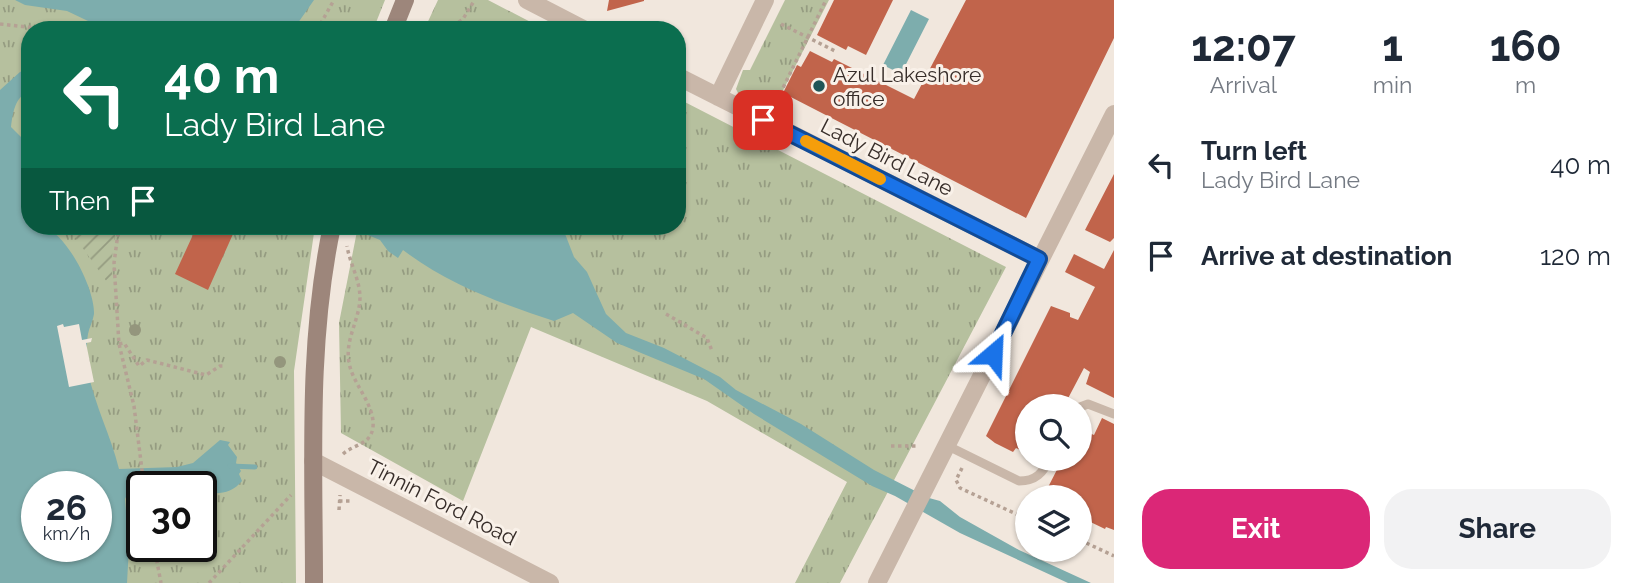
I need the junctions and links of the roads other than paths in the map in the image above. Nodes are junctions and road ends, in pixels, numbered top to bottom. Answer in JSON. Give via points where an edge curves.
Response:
{"nodes":[{"id":1,"x":405,"y":0,"type":"edge"},
{"id":2,"x":527,"y":0,"type":"edge"},
{"id":3,"x":765,"y":0,"type":"edge"},
{"id":4,"x":397,"y":21,"type":"edge"},
{"id":5,"x":568,"y":21,"type":"edge"},
{"id":6,"x":686,"y":81,"type":"edge"},
{"id":7,"x":718,"y":97,"type":"junction"},
{"id":8,"x":1114,"y":114,"type":"edge"},
{"id":9,"x":330,"y":235,"type":"edge"},
{"id":10,"x":1039,"y":259,"type":"junction"},
{"id":11,"x":1092,"y":406,"type":"edge"},
{"id":12,"x":1114,"y":414,"type":"edge"},
{"id":13,"x":948,"y":446,"type":"junction"},
{"id":14,"x":313,"y":461,"type":"junction"},
{"id":15,"x":1042,"y":471,"type":"edge"},
{"id":16,"x":314,"y":583,"type":"edge"},
{"id":17,"x":550,"y":583,"type":"edge"},
{"id":18,"x":877,"y":583,"type":"edge"}],
"edges":[{"from":1,"to":4,"type":"main road"},
{"from":2,"to":5,"type":"street"},
{"from":3,"to":7,"type":"street"},
{"from":6,"to":7,"type":"street","name":"Lady Bird Lane"},
{"from":7,"to":10,"type":"street","name":"Lady Bird Lane"},
{"from":8,"to":10,"type":"street"},
{"from":9,"to":14,"type":"main road","via":[[317,325]]},
{"from":10,"to":13,"type":"street"},
{"from":11,"to":12,"type":"lane"},
{"from":13,"to":15,"type":"lane","via":[[1018,481]]},
{"from":13,"to":18,"type":"street"},
{"from":14,"to":16,"type":"main road"},
{"from":14,"to":17,"type":"street","name":"Tinnin Ford Road"}]}
